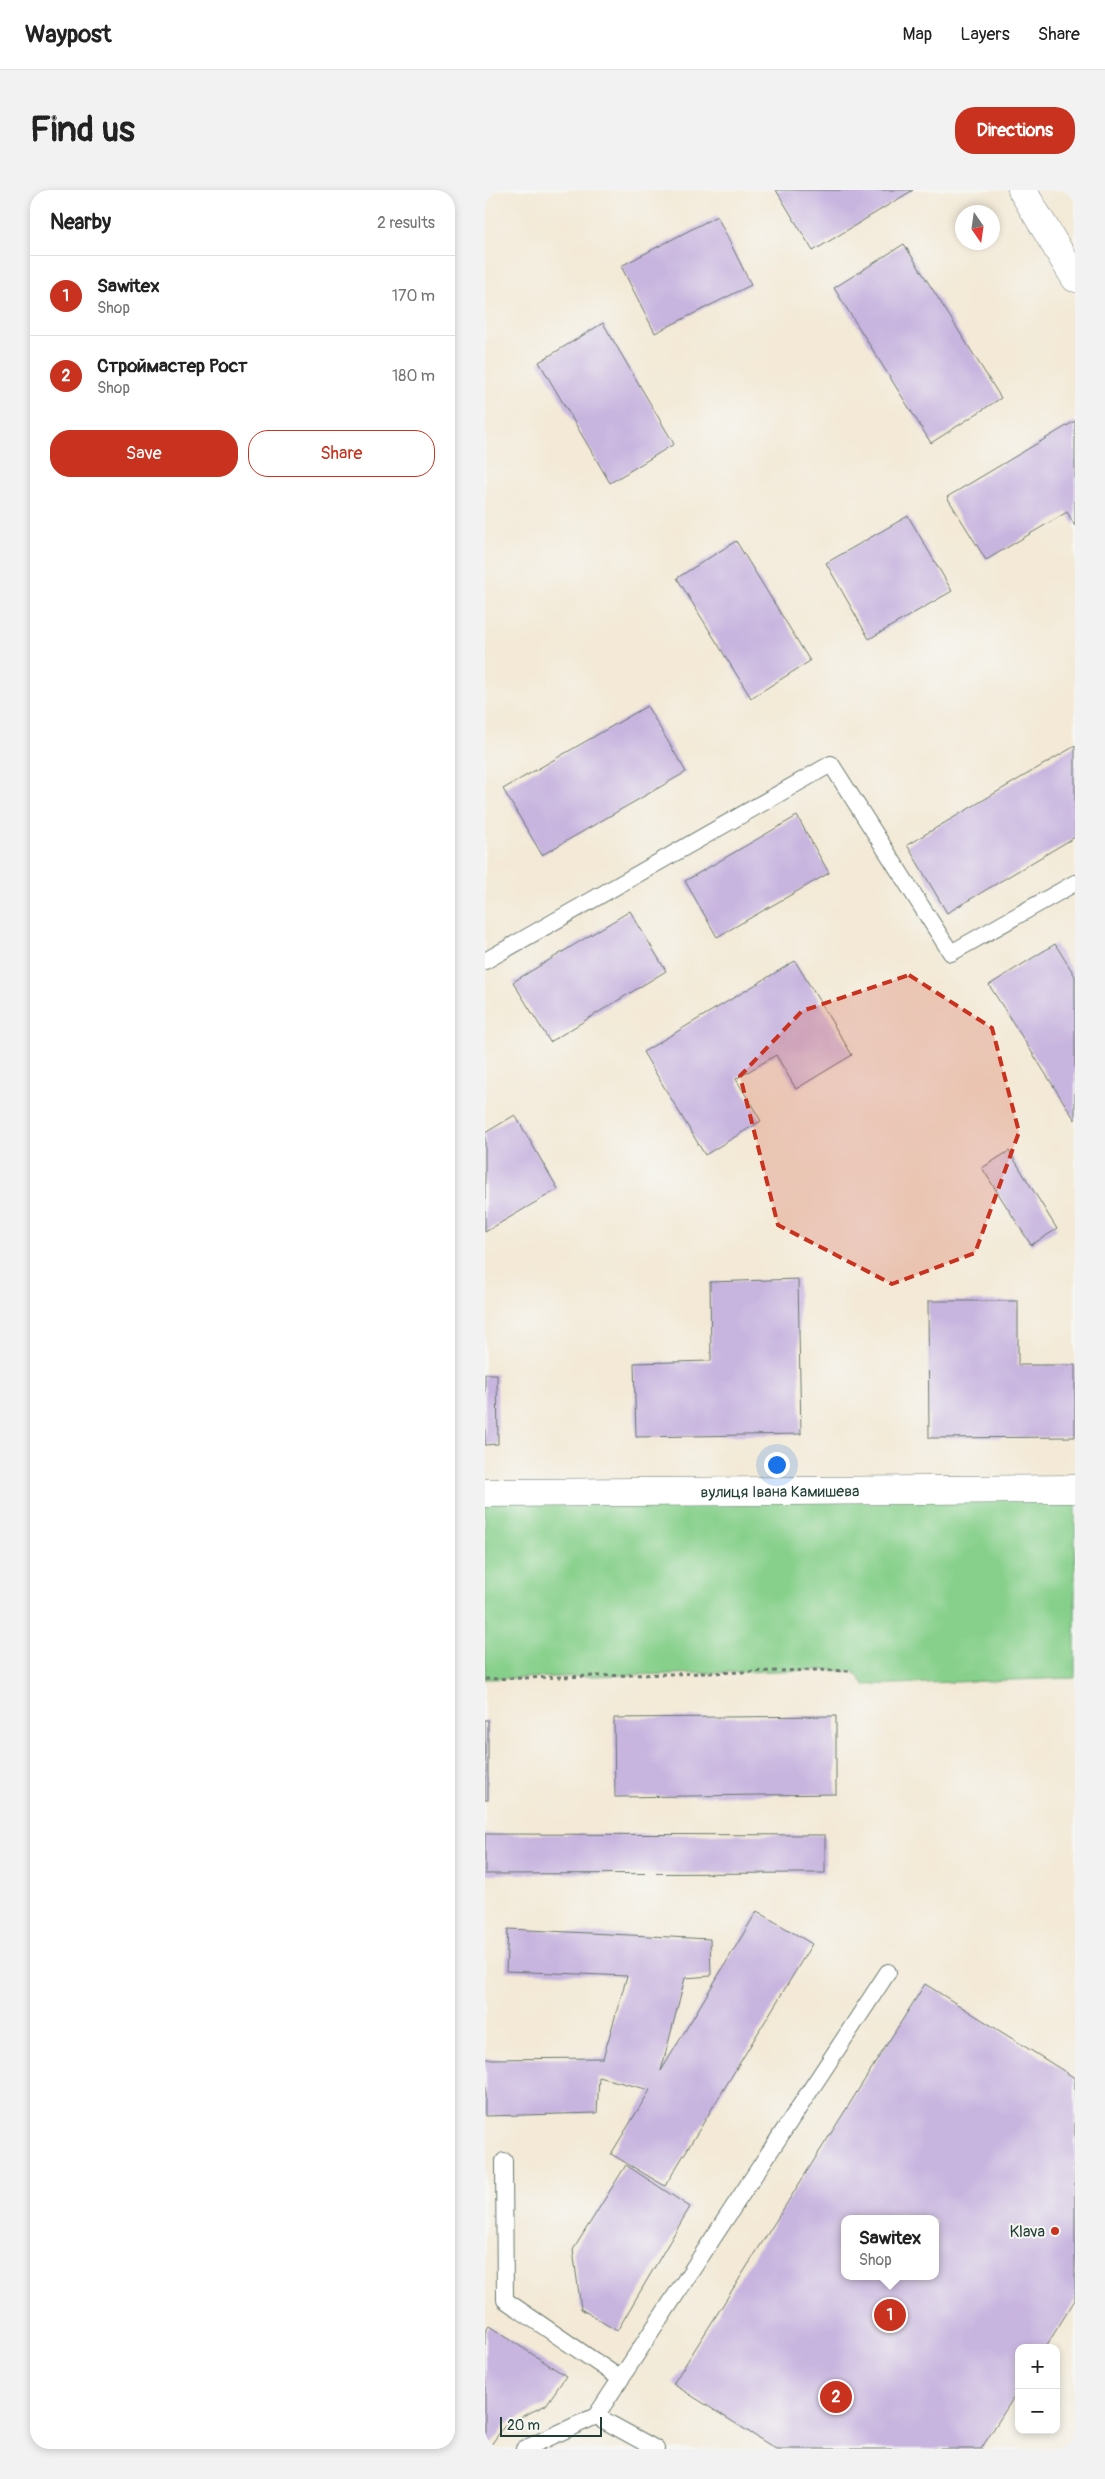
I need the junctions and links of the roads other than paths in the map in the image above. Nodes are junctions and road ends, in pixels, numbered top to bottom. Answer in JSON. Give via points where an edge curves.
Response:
{"nodes":[{"id":1,"x":1022,"y":190,"type":"edge"},
{"id":2,"x":1075,"y":278,"type":"edge"},
{"id":3,"x":1075,"y":883,"type":"edge"},
{"id":4,"x":485,"y":961,"type":"edge"},
{"id":5,"x":1075,"y":1489,"type":"edge"},
{"id":6,"x":485,"y":1493,"type":"edge"},
{"id":7,"x":888,"y":1972,"type":"dead end"},
{"id":8,"x":504,"y":2160,"type":"dead end"},
{"id":9,"x":621,"y":2379,"type":"junction"},
{"id":10,"x":597,"y":2416,"type":"junction"},
{"id":11,"x":524,"y":2449,"type":"edge"},
{"id":12,"x":655,"y":2449,"type":"edge"}],
"edges":[{"from":1,"to":2,"type":"street"},
{"from":3,"to":4,"type":"lane","via":[[951,953],[831,764]]},
{"from":5,"to":6,"type":"street","name":"вулиця Івана Камишева"},
{"from":7,"to":9,"type":"lane"},
{"from":8,"to":9,"type":"lane","via":[[505,2300]]},
{"from":9,"to":10,"type":"lane"},
{"from":10,"to":11,"type":"lane"},
{"from":10,"to":12,"type":"lane"}]}
